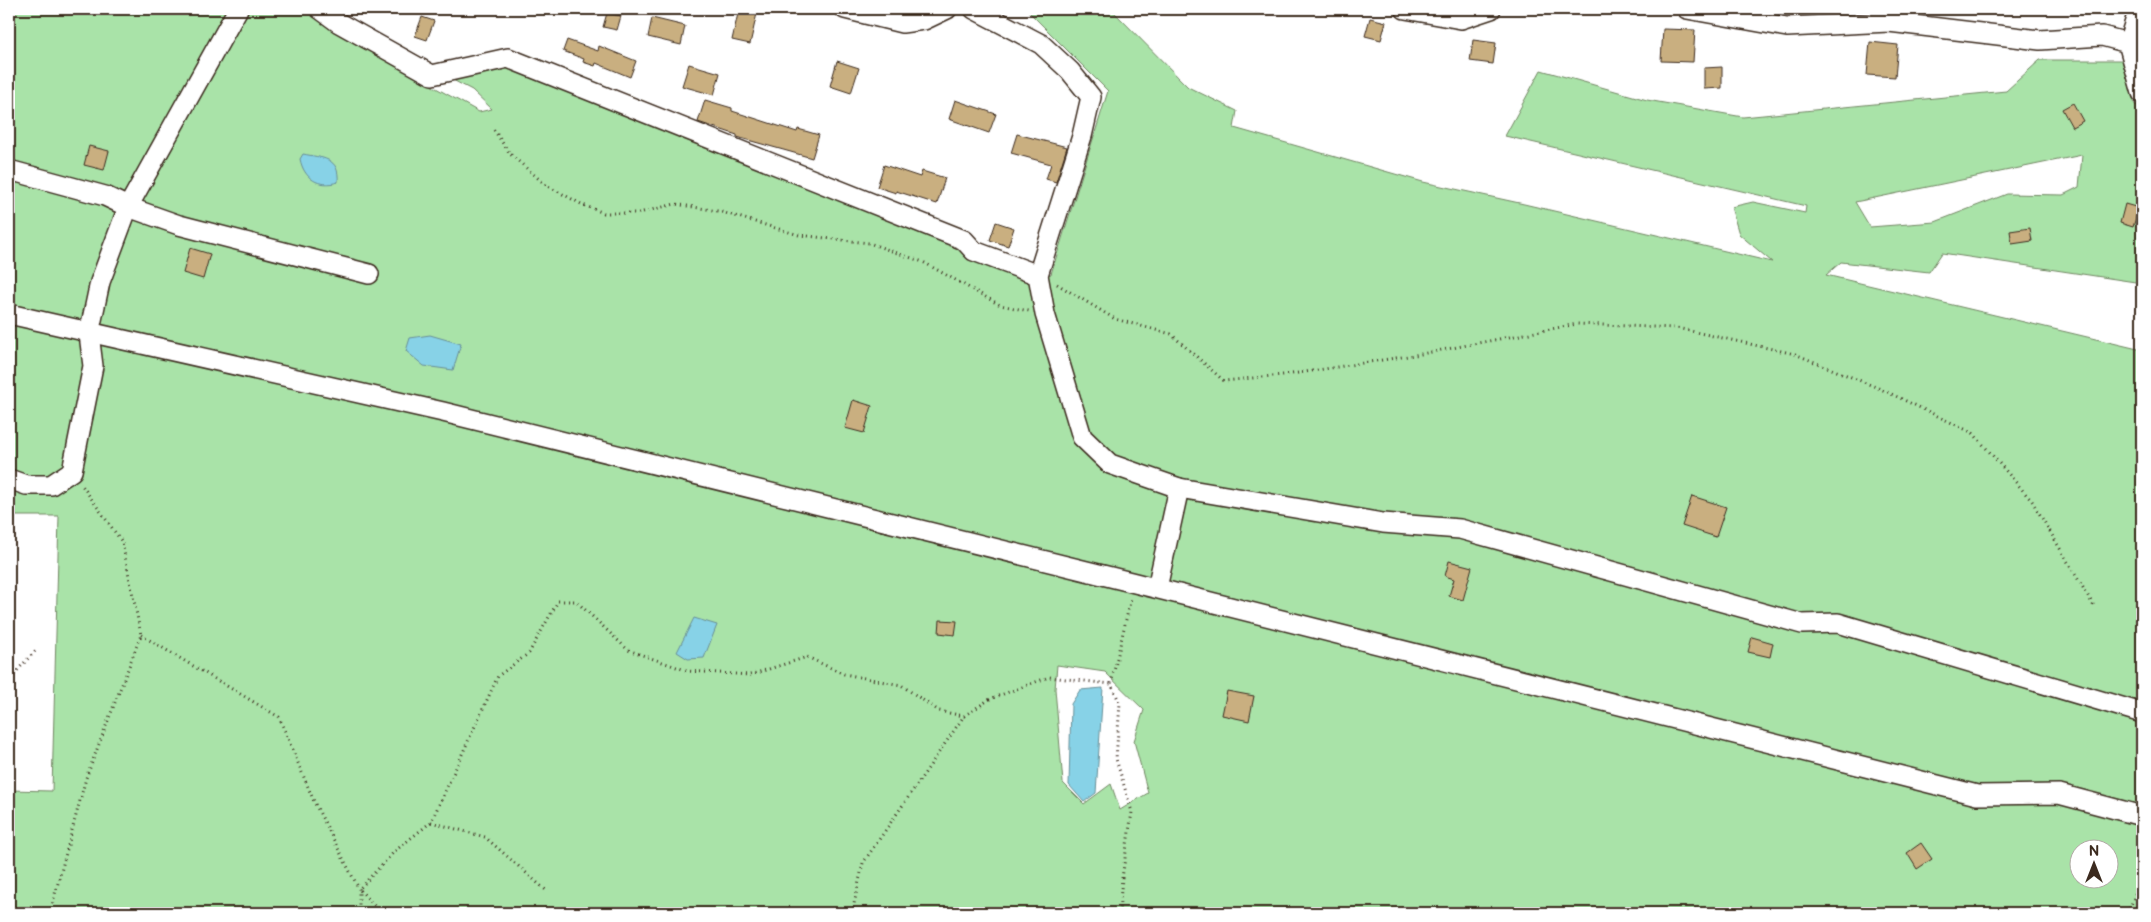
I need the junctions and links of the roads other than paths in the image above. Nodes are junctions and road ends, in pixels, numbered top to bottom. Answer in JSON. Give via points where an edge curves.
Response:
{"nodes":[{"id":1,"x":238,"y":9,"type":"edge"},
{"id":2,"x":320,"y":9,"type":"edge"},
{"id":3,"x":845,"y":9,"type":"edge"},
{"id":4,"x":947,"y":9,"type":"edge"},
{"id":5,"x":974,"y":9,"type":"edge"},
{"id":6,"x":1405,"y":9,"type":"edge"},
{"id":7,"x":1491,"y":9,"type":"edge"},
{"id":8,"x":1687,"y":9,"type":"edge"},
{"id":9,"x":2138,"y":9,"type":"edge"},
{"id":10,"x":2128,"y":43,"type":"junction"},
{"id":11,"x":2142,"y":93,"type":"edge"},
{"id":12,"x":9,"y":170,"type":"edge"},
{"id":13,"x":128,"y":207,"type":"junction"},
{"id":14,"x":369,"y":274,"type":"dead end"},
{"id":15,"x":1038,"y":275,"type":"junction"},
{"id":16,"x":9,"y":314,"type":"edge"},
{"id":17,"x":89,"y":334,"type":"junction"},
{"id":18,"x":9,"y":479,"type":"edge"},
{"id":19,"x":1179,"y":488,"type":"junction"},
{"id":20,"x":1157,"y":588,"type":"junction"},
{"id":21,"x":2142,"y":713,"type":"edge"},
{"id":22,"x":2142,"y":816,"type":"edge"}],
"edges":[{"from":1,"to":13,"type":"street"},
{"from":2,"to":15,"type":"street","via":[[432,75],[508,58],[964,240],[974,251]]},
{"from":3,"to":4,"type":"street","via":[[902,23],[924,20]]},
{"from":5,"to":15,"type":"street","via":[[1041,44],[1070,70],[1091,97]]},
{"from":6,"to":7,"type":"street","via":[[1460,19]]},
{"from":8,"to":10,"type":"street","via":[[1787,27],[1889,22],[2040,40],[2102,36]]},
{"from":9,"to":10,"type":"street"},
{"from":10,"to":11,"type":"street"},
{"from":12,"to":13,"type":"street","via":[[105,196]]},
{"from":13,"to":14,"type":"street","via":[[179,225]]},
{"from":13,"to":17,"type":"street","via":[[100,282]]},
{"from":15,"to":19,"type":"street","via":[[1045,314],[1082,436],[1110,464]]},
{"from":16,"to":17,"type":"street"},
{"from":17,"to":18,"type":"street","via":[[93,366],[72,471],[51,485],[26,485]]},
{"from":17,"to":20,"type":"street","via":[[443,412]]},
{"from":19,"to":20,"type":"street"},
{"from":19,"to":21,"type":"street","via":[[1383,523],[1460,529],[1802,624],[1838,623]]},
{"from":20,"to":22,"type":"street","via":[[1977,795],[2060,794]]}]}
